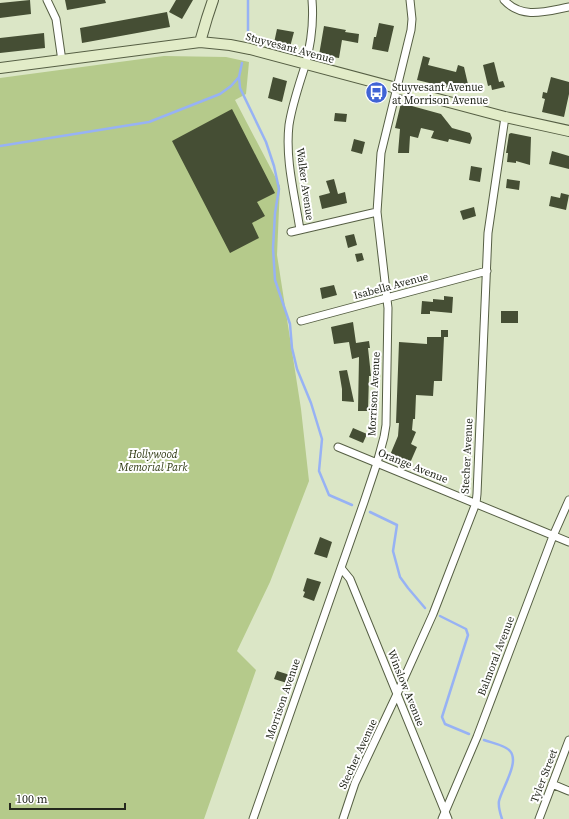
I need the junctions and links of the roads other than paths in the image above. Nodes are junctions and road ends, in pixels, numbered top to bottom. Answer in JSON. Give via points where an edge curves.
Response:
{"nodes":[{"id":1,"x":47,"y":0,"type":"edge"},
{"id":2,"x":213,"y":0,"type":"edge"},
{"id":3,"x":312,"y":0,"type":"edge"},
{"id":4,"x":410,"y":0,"type":"edge"},
{"id":5,"x":504,"y":0,"type":"edge"},
{"id":6,"x":569,"y":7,"type":"edge"},
{"id":7,"x":200,"y":42,"type":"junction"},
{"id":8,"x":62,"y":61,"type":"junction"},
{"id":9,"x":305,"y":65,"type":"junction"},
{"id":10,"x":0,"y":68,"type":"edge"},
{"id":11,"x":397,"y":88,"type":"junction"},
{"id":12,"x":505,"y":117,"type":"junction"},
{"id":13,"x":569,"y":131,"type":"edge"},
{"id":14,"x":377,"y":212,"type":"junction"},
{"id":15,"x":300,"y":230,"type":"junction"},
{"id":16,"x":292,"y":232,"type":"dead end"},
{"id":17,"x":486,"y":271,"type":"junction"},
{"id":18,"x":387,"y":299,"type":"junction"},
{"id":19,"x":301,"y":321,"type":"dead end"},
{"id":20,"x":338,"y":447,"type":"dead end"},
{"id":21,"x":377,"y":463,"type":"junction"},
{"id":22,"x":569,"y":500,"type":"edge"},
{"id":23,"x":476,"y":504,"type":"junction"},
{"id":24,"x":553,"y":536,"type":"junction"},
{"id":25,"x":569,"y":542,"type":"edge"},
{"id":26,"x":341,"y":568,"type":"junction"},
{"id":27,"x":398,"y":694,"type":"junction"},
{"id":28,"x":569,"y":740,"type":"edge"},
{"id":29,"x":552,"y":784,"type":"junction"},
{"id":30,"x":569,"y":790,"type":"edge"},
{"id":31,"x":445,"y":817,"type":"edge"},
{"id":32,"x":253,"y":819,"type":"edge"},
{"id":33,"x":343,"y":819,"type":"edge"},
{"id":34,"x":539,"y":819,"type":"edge"}],
"edges":[{"from":1,"to":8,"type":"street","via":[[57,25]]},
{"from":2,"to":7,"type":"main road"},
{"from":3,"to":9,"type":"street","name":"Walker Avenue","via":[[313,25]]},
{"from":4,"to":11,"type":"street","name":"Morrison Avenue","via":[[411,30]]},
{"from":5,"to":6,"type":"street","via":[[528,13]]},
{"from":7,"to":8,"type":"main road","name":"Stuyvesant Avenue"},
{"from":7,"to":9,"type":"main road","name":"Stuyvesant Avenue","via":[[250,49]]},
{"from":8,"to":10,"type":"main road","name":"Stuyvesant Avenue"},
{"from":9,"to":11,"type":"main road","name":"Stuyvesant Avenue"},
{"from":9,"to":15,"type":"street","name":"Walker Avenue","via":[[292,112],[288,141]]},
{"from":11,"to":12,"type":"main road","name":"Stuyvesant Avenue"},
{"from":11,"to":14,"type":"street","name":"Morrison Avenue","via":[[382,153]]},
{"from":12,"to":13,"type":"main road","name":"Stuyvesant Avenue"},
{"from":12,"to":17,"type":"street","name":"Stecher Avenue","via":[[488,233]]},
{"from":14,"to":15,"type":"street"},
{"from":14,"to":18,"type":"street","name":"Morrison Avenue"},
{"from":15,"to":16,"type":"street"},
{"from":17,"to":18,"type":"street","name":"Isabella Avenue"},
{"from":17,"to":23,"type":"street","name":"Stecher Avenue"},
{"from":18,"to":19,"type":"street","name":"Isabella Avenue"},
{"from":18,"to":21,"type":"street","name":"Morrison Avenue","via":[[386,425]]},
{"from":20,"to":21,"type":"street","name":"Orange Avenue"},
{"from":21,"to":23,"type":"street","name":"Orange Avenue"},
{"from":21,"to":26,"type":"street","name":"Morrison Avenue"},
{"from":22,"to":24,"type":"street","name":"Balmoral Avenue"},
{"from":23,"to":24,"type":"street","name":"Orange Avenue"},
{"from":23,"to":27,"type":"street","name":"Stecher Avenue"},
{"from":24,"to":25,"type":"street","name":"Orange Avenue"},
{"from":24,"to":31,"type":"street","name":"Balmoral Avenue"},
{"from":26,"to":27,"type":"street","name":"Winslow Avenue","via":[[350,579]]},
{"from":26,"to":32,"type":"street","name":"Morrison Avenue"},
{"from":27,"to":31,"type":"street","name":"Winslow Avenue"},
{"from":27,"to":33,"type":"street","name":"Stecher Avenue","via":[[355,783]]},
{"from":28,"to":29,"type":"street","name":"Tyler Street"},
{"from":29,"to":30,"type":"street"},
{"from":29,"to":34,"type":"street","name":"Tyler Street"}]}
